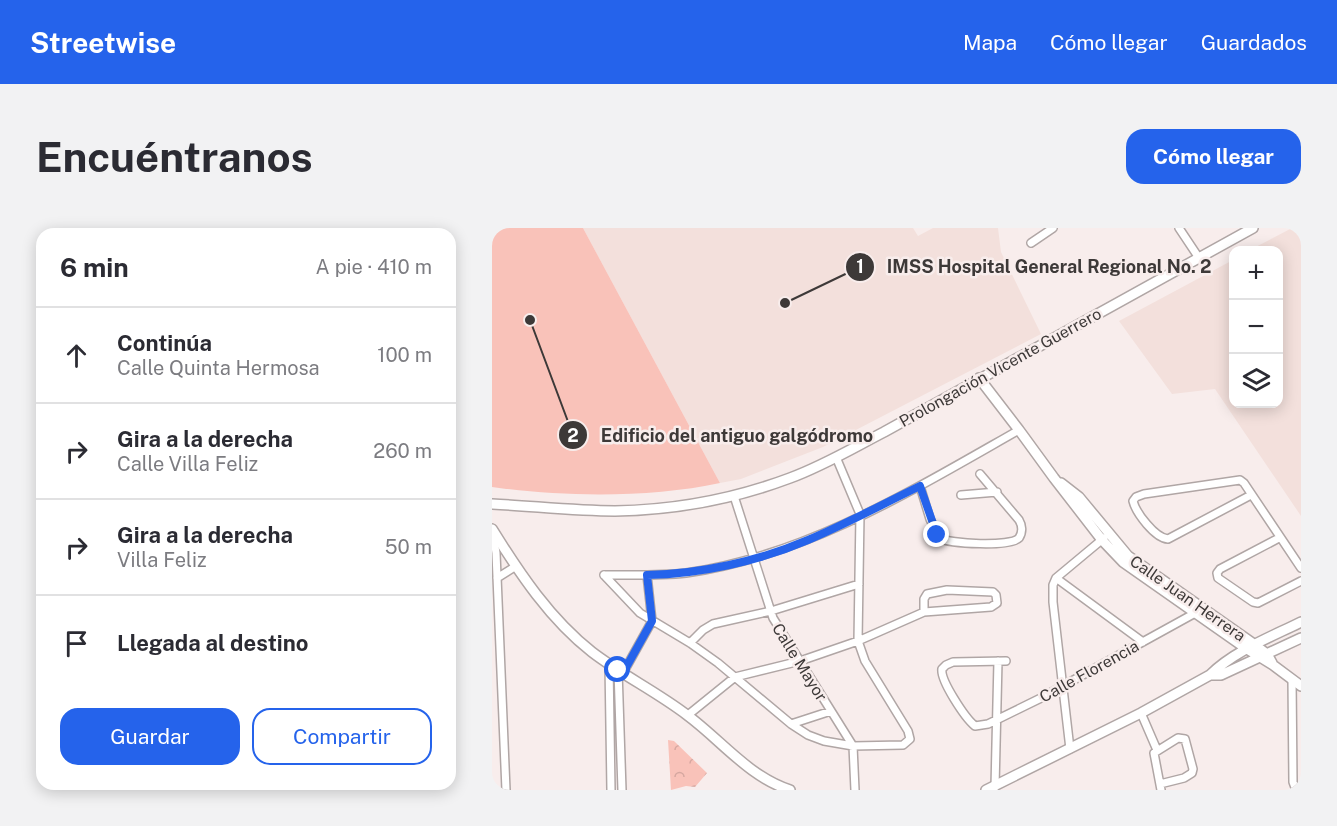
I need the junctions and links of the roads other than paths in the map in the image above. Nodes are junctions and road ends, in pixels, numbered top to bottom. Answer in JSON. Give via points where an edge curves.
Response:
{"nodes":[{"id":1,"x":1053,"y":228,"type":"edge"},
{"id":2,"x":1179,"y":228,"type":"edge"},
{"id":3,"x":1248,"y":229,"type":"edge"},
{"id":4,"x":1031,"y":243,"type":"dead end"},
{"id":5,"x":1199,"y":258,"type":"junction"},
{"id":6,"x":979,"y":378,"type":"junction"},
{"id":7,"x":1019,"y":430,"type":"junction"},
{"id":8,"x":836,"y":458,"type":"junction"},
{"id":9,"x":980,"y":474,"type":"dead end"},
{"id":10,"x":920,"y":486,"type":"junction"},
{"id":11,"x":997,"y":492,"type":"junction"},
{"id":12,"x":961,"y":495,"type":"dead end"},
{"id":13,"x":1251,"y":495,"type":"junction"},
{"id":14,"x":734,"y":496,"type":"junction"},
{"id":15,"x":492,"y":504,"type":"edge"},
{"id":16,"x":860,"y":514,"type":"junction"},
{"id":17,"x":492,"y":530,"type":"edge"},
{"id":18,"x":1105,"y":537,"type":"junction"},
{"id":19,"x":1279,"y":538,"type":"junction"},
{"id":20,"x":754,"y":558,"type":"junction"},
{"id":21,"x":516,"y":566,"type":"junction"},
{"id":22,"x":1301,"y":568,"type":"edge"},
{"id":23,"x":647,"y":575,"type":"junction"},
{"id":24,"x":497,"y":578,"type":"junction"},
{"id":25,"x":1056,"y":578,"type":"junction"},
{"id":26,"x":1301,"y":581,"type":"edge"},
{"id":27,"x":859,"y":584,"type":"junction"},
{"id":28,"x":771,"y":611,"type":"junction"},
{"id":29,"x":1198,"y":611,"type":"junction"},
{"id":30,"x":924,"y":612,"type":"junction"},
{"id":31,"x":652,"y":621,"type":"junction"},
{"id":32,"x":1301,"y":622,"type":"edge"},
{"id":33,"x":1276,"y":634,"type":"junction"},
{"id":34,"x":1301,"y":638,"type":"edge"},
{"id":35,"x":858,"y":641,"type":"junction"},
{"id":36,"x":1143,"y":642,"type":"junction"},
{"id":37,"x":690,"y":644,"type":"junction"},
{"id":38,"x":1251,"y":647,"type":"junction"},
{"id":39,"x":1282,"y":647,"type":"junction"},
{"id":40,"x":1264,"y":656,"type":"junction"},
{"id":41,"x":800,"y":661,"type":"junction"},
{"id":42,"x":609,"y":664,"type":"junction"},
{"id":43,"x":621,"y":671,"type":"junction"},
{"id":44,"x":1210,"y":675,"type":"junction"},
{"id":45,"x":735,"y":677,"type":"junction"},
{"id":46,"x":1292,"y":679,"type":"junction"},
{"id":47,"x":1063,"y":686,"type":"junction"},
{"id":48,"x":1301,"y":686,"type":"edge"},
{"id":49,"x":831,"y":711,"type":"junction"},
{"id":50,"x":1141,"y":713,"type":"junction"},
{"id":51,"x":688,"y":715,"type":"junction"},
{"id":52,"x":998,"y":719,"type":"junction"},
{"id":53,"x":791,"y":724,"type":"junction"},
{"id":54,"x":853,"y":746,"type":"junction"},
{"id":55,"x":1070,"y":749,"type":"junction"},
{"id":56,"x":1157,"y":750,"type":"junction"},
{"id":57,"x":1161,"y":787,"type":"edge"},
{"id":58,"x":992,"y":789,"type":"edge"},
{"id":59,"x":506,"y":790,"type":"edge"},
{"id":60,"x":611,"y":790,"type":"edge"},
{"id":61,"x":622,"y":790,"type":"edge"},
{"id":62,"x":790,"y":790,"type":"edge"},
{"id":63,"x":855,"y":790,"type":"edge"},
{"id":64,"x":1296,"y":790,"type":"edge"}],
"edges":[{"from":1,"to":4,"type":"street"},
{"from":2,"to":5,"type":"street"},
{"from":3,"to":5,"type":"street","name":"Prolongación Vicente Guerrero"},
{"from":5,"to":6,"type":"street","name":"Prolongación Vicente Guerrero"},
{"from":6,"to":7,"type":"street","name":"Calle Juan Herrera"},
{"from":6,"to":8,"type":"street","name":"Prolongación Vicente Guerrero"},
{"from":7,"to":10,"type":"street"},
{"from":7,"to":18,"type":"street","name":"Calle Juan Herrera"},
{"from":8,"to":14,"type":"street","name":"Prolongación Vicente Guerrero","via":[[791,478]]},
{"from":8,"to":16,"type":"street"},
{"from":9,"to":11,"type":"street"},
{"from":10,"to":11,"type":"street","via":[[937,535],[948,542],[1017,540],[1022,529],[1019,520]]},
{"from":10,"to":16,"type":"street"},
{"from":11,"to":12,"type":"street"},
{"from":13,"to":13,"type":"street","via":[[1164,539],[1138,512],[1133,501],[1144,494],[1240,480]]},
{"from":13,"to":19,"type":"street"},
{"from":14,"to":15,"type":"street","name":"Prolongación Vicente Guerrero","via":[[633,511]]},
{"from":14,"to":20,"type":"street","name":"Calle Mayor"},
{"from":16,"to":20,"type":"street","via":[[808,540]]},
{"from":16,"to":27,"type":"street"},
{"from":17,"to":21,"type":"street"},
{"from":17,"to":24,"type":"street"},
{"from":18,"to":25,"type":"street"},
{"from":18,"to":29,"type":"street","name":"Calle Juan Herrera","via":[[1130,568]]},
{"from":19,"to":22,"type":"street"},
{"from":19,"to":26,"type":"street","via":[[1220,569],[1220,581],[1258,603]]},
{"from":20,"to":23,"type":"street","via":[[684,573]]},
{"from":20,"to":28,"type":"street","name":"Calle Mayor"},
{"from":21,"to":24,"type":"street"},
{"from":21,"to":42,"type":"street","via":[[565,629]]},
{"from":23,"to":31,"type":"street"},
{"from":23,"to":31,"type":"street","via":[[604,575],[630,605]]},
{"from":24,"to":59,"type":"street"},
{"from":25,"to":36,"type":"street"},
{"from":25,"to":47,"type":"street","via":[[1053,602]]},
{"from":27,"to":28,"type":"street"},
{"from":27,"to":35,"type":"street"},
{"from":28,"to":37,"type":"street","via":[[712,624]]},
{"from":28,"to":41,"type":"street","name":"Calle Mayor"},
{"from":29,"to":36,"type":"street","name":"Calle Florencia"},
{"from":29,"to":38,"type":"street","name":"Calle Juan Herrera"},
{"from":30,"to":30,"type":"street","via":[[991,607],[997,603],[997,597],[995,593],[967,590],[932,592],[924,596]]},
{"from":30,"to":35,"type":"street"},
{"from":31,"to":37,"type":"street"},
{"from":31,"to":43,"type":"street"},
{"from":32,"to":33,"type":"street"},
{"from":33,"to":38,"type":"street"},
{"from":33,"to":39,"type":"street"},
{"from":34,"to":39,"type":"street"},
{"from":35,"to":41,"type":"street"},
{"from":35,"to":54,"type":"street","via":[[865,661],[910,739],[900,747]]},
{"from":36,"to":47,"type":"street","name":"Calle Florencia"},
{"from":37,"to":45,"type":"street"},
{"from":38,"to":40,"type":"street","name":"Calle Juan Herrera"},
{"from":38,"to":44,"type":"street"},
{"from":39,"to":40,"type":"street"},
{"from":40,"to":44,"type":"street","via":[[1221,675]]},
{"from":40,"to":46,"type":"street","name":"Calle Juan Herrera"},
{"from":41,"to":45,"type":"street"},
{"from":41,"to":49,"type":"street","name":"Calle Mayor"},
{"from":42,"to":43,"type":"street"},
{"from":42,"to":60,"type":"street"},
{"from":43,"to":51,"type":"street"},
{"from":43,"to":61,"type":"street"},
{"from":44,"to":50,"type":"street"},
{"from":45,"to":51,"type":"street"},
{"from":45,"to":53,"type":"street"},
{"from":46,"to":48,"type":"street","name":"Calle Juan Herrera"},
{"from":46,"to":64,"type":"street"},
{"from":47,"to":52,"type":"street","name":"Calle Florencia"},
{"from":47,"to":55,"type":"street"},
{"from":49,"to":53,"type":"street"},
{"from":49,"to":54,"type":"street","name":"Calle Mayor"},
{"from":50,"to":55,"type":"street"},
{"from":50,"to":56,"type":"street"},
{"from":51,"to":62,"type":"street","via":[[755,772]]},
{"from":52,"to":52,"type":"street","name":"Calle Florencia","via":[[1002,661],[946,665],[941,672],[943,678],[975,726]]},
{"from":52,"to":58,"type":"street"},
{"from":53,"to":54,"type":"street","via":[[808,735]]},
{"from":54,"to":63,"type":"street","name":"Calle Mayor"},
{"from":55,"to":58,"type":"street"},
{"from":56,"to":57,"type":"street","via":[[1153,758]]},
{"from":56,"to":57,"type":"street","via":[[1178,738],[1185,739],[1193,769],[1189,776]]}]}
